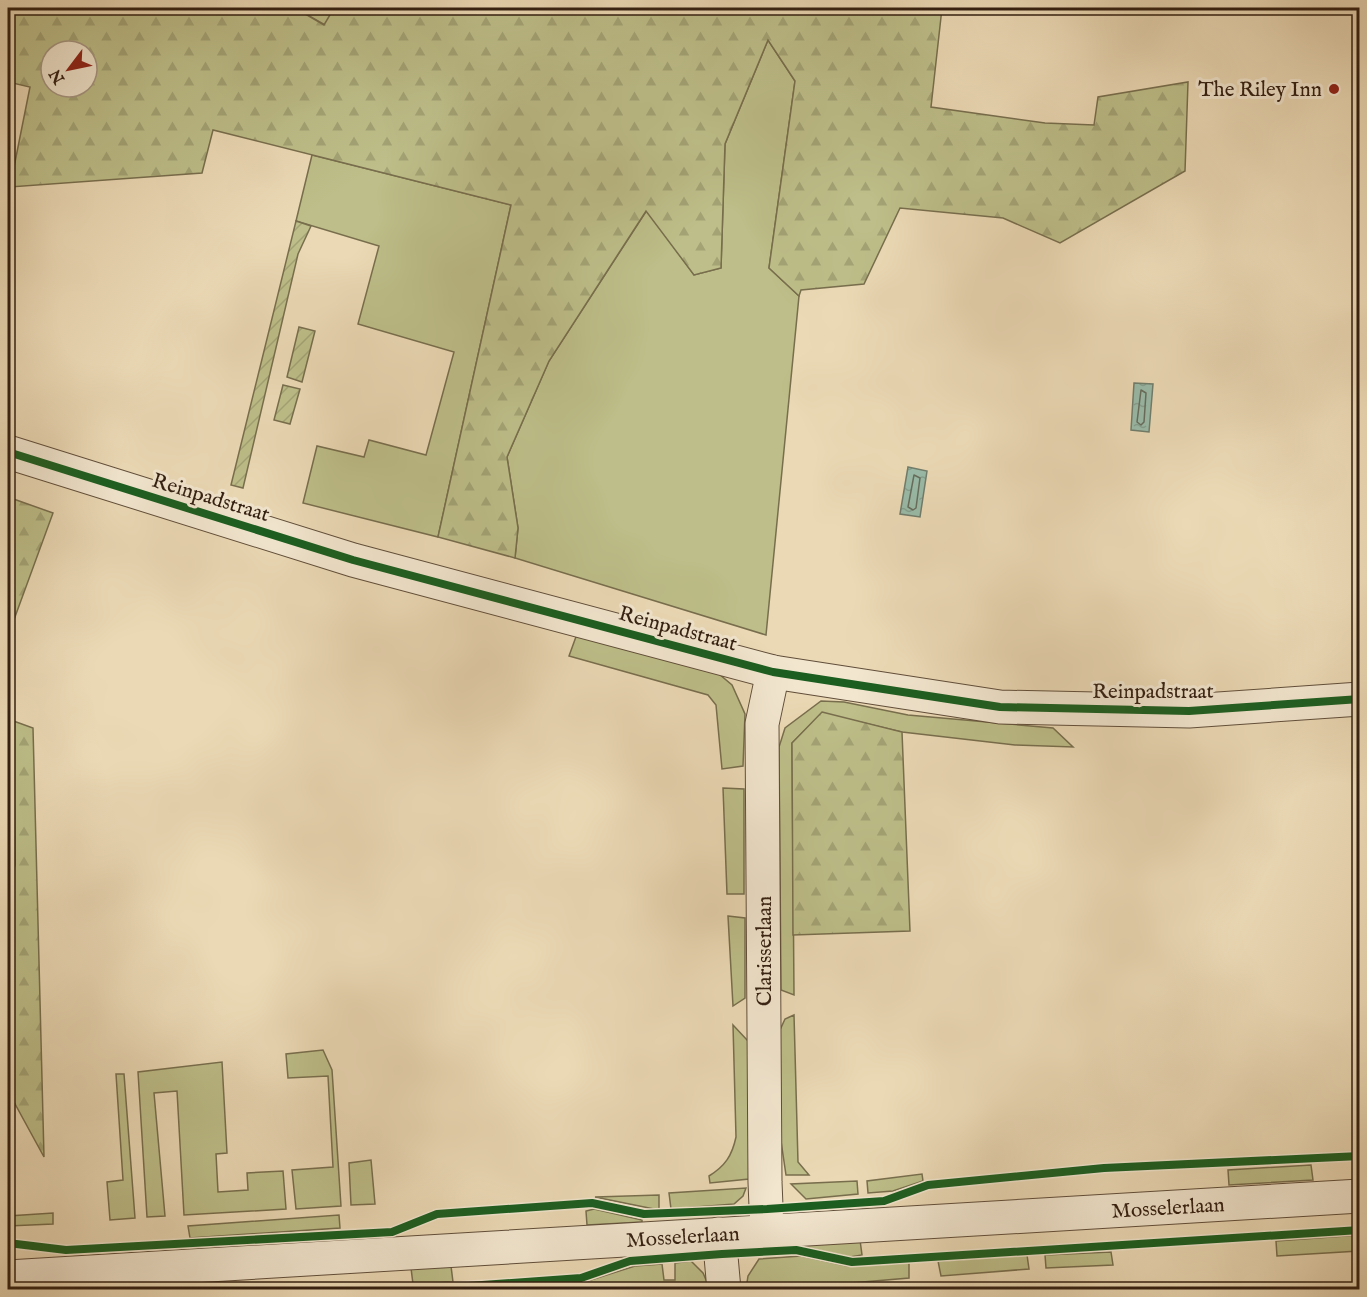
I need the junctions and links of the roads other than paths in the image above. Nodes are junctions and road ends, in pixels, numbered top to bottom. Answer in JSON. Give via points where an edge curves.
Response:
{"nodes":[{"id":1,"x":8,"y":452,"type":"edge"},
{"id":2,"x":773,"y":672,"type":"junction"},
{"id":3,"x":1359,"y":699,"type":"edge"},
{"id":4,"x":1359,"y":1196,"type":"edge"},
{"id":5,"x":767,"y":1231,"type":"junction"},
{"id":6,"x":719,"y":1234,"type":"junction"},
{"id":7,"x":8,"y":1277,"type":"edge"},
{"id":8,"x":67,"y":1281,"type":"edge"},
{"id":9,"x":724,"y":1290,"type":"edge"}],
"edges":[{"from":1,"to":2,"type":"street","name":"Reinpadstraat","via":[[353,560]]},
{"from":2,"to":3,"type":"street","name":"Reinpadstraat","via":[[1000,707],[1189,711]]},
{"from":2,"to":5,"type":"street","name":"Clarisserlaan","via":[[762,724]]},
{"from":4,"to":5,"type":"street","name":"Mosselerlaan"},
{"from":5,"to":6,"type":"street","name":"Mosselerlaan"},
{"from":6,"to":8,"type":"street","name":"Mosselerlaan"},
{"from":6,"to":9,"type":"street"},
{"from":7,"to":8,"type":"street","name":"Mosselerlaan"}]}
